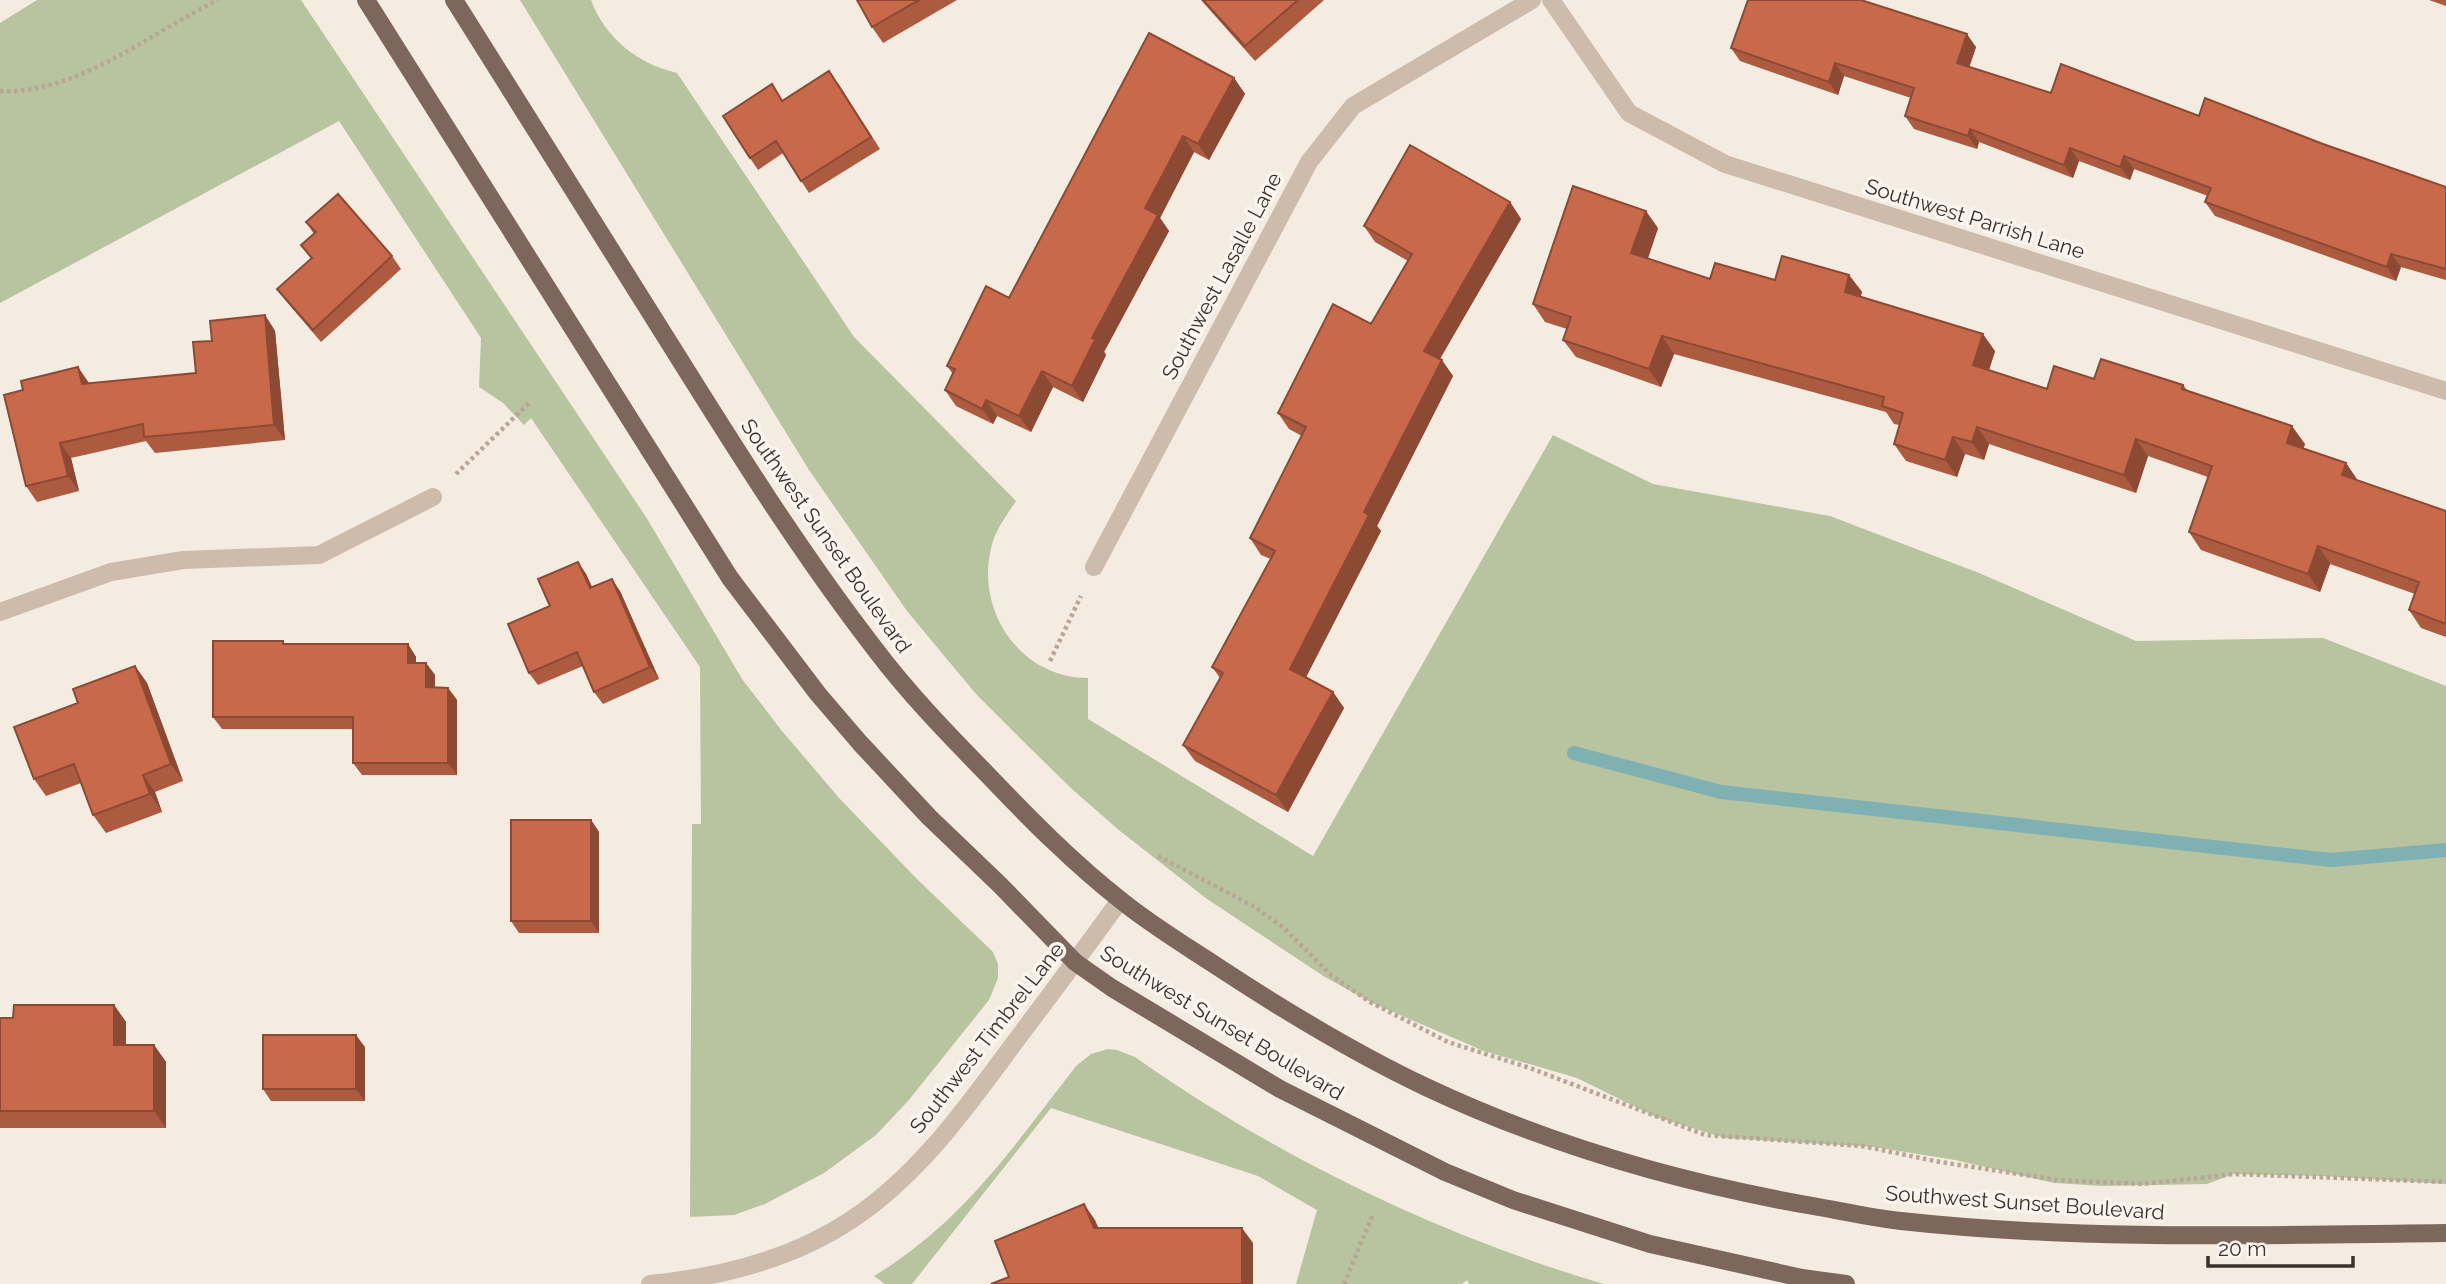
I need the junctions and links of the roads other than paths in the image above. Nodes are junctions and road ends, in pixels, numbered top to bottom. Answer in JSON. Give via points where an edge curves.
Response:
{"nodes":[{"id":1,"x":366,"y":0,"type":"edge"},
{"id":2,"x":454,"y":0,"type":"edge"},
{"id":3,"x":1532,"y":0,"type":"edge"},
{"id":4,"x":1551,"y":0,"type":"edge"},
{"id":5,"x":2446,"y":391,"type":"edge"},
{"id":6,"x":433,"y":497,"type":"road end"},
{"id":7,"x":1094,"y":567,"type":"road end"},
{"id":8,"x":0,"y":612,"type":"edge"},
{"id":9,"x":1120,"y":900,"type":"junction"},
{"id":10,"x":1075,"y":962,"type":"junction"},
{"id":11,"x":2446,"y":1233,"type":"edge"},
{"id":12,"x":650,"y":1284,"type":"edge"},
{"id":13,"x":1846,"y":1284,"type":"edge"}],
"edges":[{"from":1,"to":10,"type":"main road","name":"Southwest Sunset Boulevard","via":[[730,578],[860,743]]},
{"from":2,"to":9,"type":"main road","name":"Southwest Sunset Boulevard","via":[[754,477],[869,641],[934,720],[1038,827]]},
{"from":3,"to":7,"type":"street","name":"Southwest Lasalle Lane","via":[[1353,106],[1309,162]]},
{"from":4,"to":5,"type":"street","name":"Southwest Parrish Lane","via":[[1629,113],[1725,164]]},
{"from":6,"to":8,"type":"street","via":[[319,555],[183,560],[111,572]]},
{"from":9,"to":10,"type":"street","name":"Southwest Timbrel Lane"},
{"from":9,"to":11,"type":"main road","name":"Southwest Sunset Boulevard","via":[[1320,1031],[1427,1087],[1546,1136],[1682,1180],[1896,1221],[1981,1228],[2183,1236]]},
{"from":10,"to":12,"type":"street","name":"Southwest Timbrel Lane","via":[[955,1122],[884,1196],[849,1221],[777,1258],[737,1270]]},
{"from":10,"to":13,"type":"main road","name":"Southwest Sunset Boulevard","via":[[1280,1089],[1445,1172],[1513,1200],[1650,1244]]}]}
